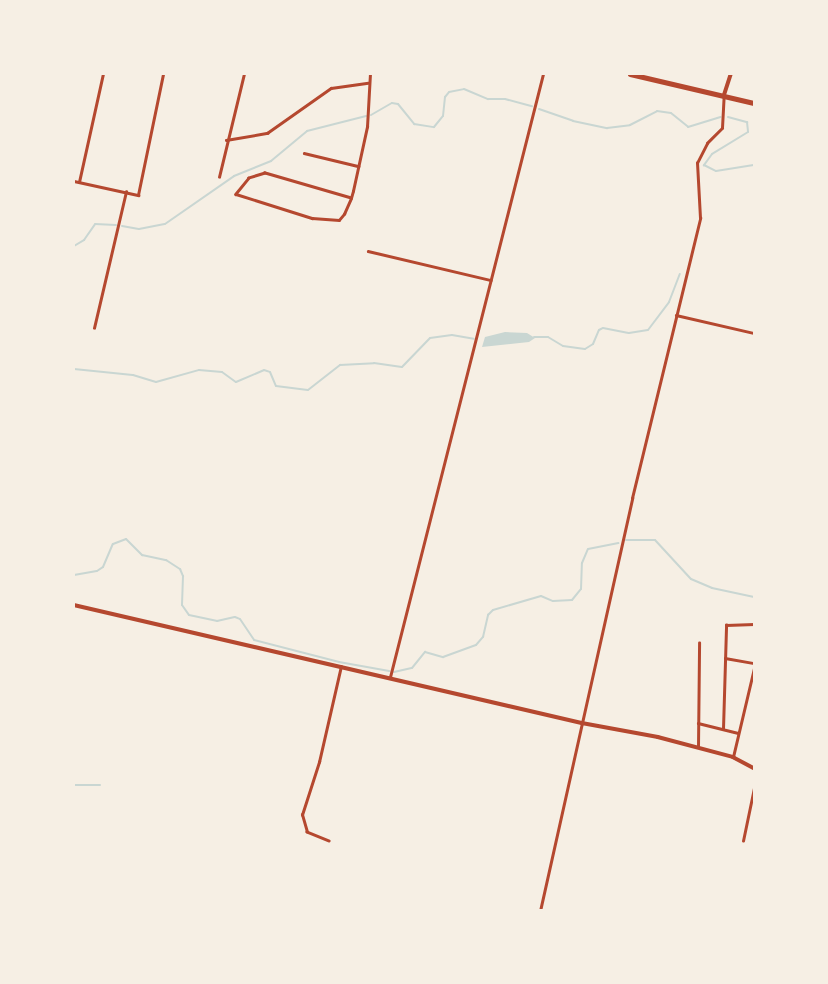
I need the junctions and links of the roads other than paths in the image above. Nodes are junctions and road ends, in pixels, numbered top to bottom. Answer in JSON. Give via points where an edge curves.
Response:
{"nodes":[{"id":1,"x":103,"y":74,"type":"edge"},
{"id":2,"x":163,"y":74,"type":"edge"},
{"id":3,"x":244,"y":74,"type":"edge"},
{"id":4,"x":370,"y":74,"type":"edge"},
{"id":5,"x":543,"y":74,"type":"edge"},
{"id":6,"x":631,"y":74,"type":"edge"},
{"id":7,"x":731,"y":74,"type":"edge"},
{"id":8,"x":369,"y":83,"type":"junction"},
{"id":9,"x":724,"y":95,"type":"junction"},
{"id":10,"x":754,"y":103,"type":"edge"},
{"id":11,"x":226,"y":140,"type":"junction"},
{"id":12,"x":304,"y":153,"type":"dead end"},
{"id":13,"x":358,"y":166,"type":"junction"},
{"id":14,"x":219,"y":177,"type":"dead end"},
{"id":15,"x":74,"y":181,"type":"edge"},
{"id":16,"x":79,"y":182,"type":"junction"},
{"id":17,"x":126,"y":192,"type":"junction"},
{"id":18,"x":351,"y":198,"type":"junction"},
{"id":19,"x":368,"y":251,"type":"dead end"},
{"id":20,"x":492,"y":281,"type":"junction"},
{"id":21,"x":676,"y":315,"type":"junction"},
{"id":22,"x":94,"y":328,"type":"dead end"},
{"id":23,"x":754,"y":333,"type":"edge"},
{"id":24,"x":74,"y":605,"type":"edge"},
{"id":25,"x":754,"y":624,"type":"edge"},
{"id":26,"x":699,"y":643,"type":"dead end"},
{"id":27,"x":725,"y":658,"type":"junction"},
{"id":28,"x":341,"y":666,"type":"junction"},
{"id":29,"x":754,"y":666,"type":"edge"},
{"id":30,"x":390,"y":677,"type":"junction"},
{"id":31,"x":582,"y":723,"type":"junction"},
{"id":32,"x":698,"y":723,"type":"junction"},
{"id":33,"x":723,"y":729,"type":"junction"},
{"id":34,"x":738,"y":733,"type":"junction"},
{"id":35,"x":698,"y":747,"type":"junction"},
{"id":36,"x":733,"y":757,"type":"junction"},
{"id":37,"x":754,"y":768,"type":"edge"},
{"id":38,"x":754,"y":788,"type":"edge"},
{"id":39,"x":329,"y":841,"type":"dead end"},
{"id":40,"x":743,"y":841,"type":"dead end"},
{"id":41,"x":540,"y":911,"type":"edge"}],
"edges":[{"from":1,"to":16,"type":"street"},
{"from":2,"to":17,"type":"street","via":[[138,195]]},
{"from":3,"to":11,"type":"street"},
{"from":4,"to":8,"type":"street"},
{"from":5,"to":20,"type":"street"},
{"from":6,"to":9,"type":"highway"},
{"from":7,"to":9,"type":"street"},
{"from":8,"to":11,"type":"street","via":[[331,88],[267,133]]},
{"from":8,"to":13,"type":"street","via":[[369,114]]},
{"from":9,"to":10,"type":"highway"},
{"from":9,"to":21,"type":"street","via":[[722,128],[697,163],[700,218]]},
{"from":11,"to":14,"type":"street"},
{"from":12,"to":13,"type":"street"},
{"from":13,"to":18,"type":"street"},
{"from":15,"to":16,"type":"street"},
{"from":16,"to":17,"type":"street"},
{"from":17,"to":22,"type":"street"},
{"from":18,"to":18,"type":"street","via":[[265,173],[249,178],[236,194],[332,222],[341,219]]},
{"from":19,"to":20,"type":"street"},
{"from":20,"to":30,"type":"street"},
{"from":21,"to":23,"type":"street"},
{"from":21,"to":31,"type":"street"},
{"from":24,"to":28,"type":"street"},
{"from":25,"to":27,"type":"street","via":[[726,625]]},
{"from":26,"to":32,"type":"street"},
{"from":27,"to":29,"type":"street"},
{"from":27,"to":33,"type":"street"},
{"from":28,"to":30,"type":"street"},
{"from":28,"to":39,"type":"street","via":[[302,815],[307,832]]},
{"from":29,"to":34,"type":"street"},
{"from":30,"to":31,"type":"street"},
{"from":31,"to":35,"type":"street"},
{"from":31,"to":41,"type":"street"},
{"from":32,"to":33,"type":"street"},
{"from":32,"to":35,"type":"street"},
{"from":33,"to":34,"type":"street"},
{"from":34,"to":36,"type":"street"},
{"from":35,"to":36,"type":"street"},
{"from":36,"to":37,"type":"street"},
{"from":38,"to":40,"type":"street"}]}
